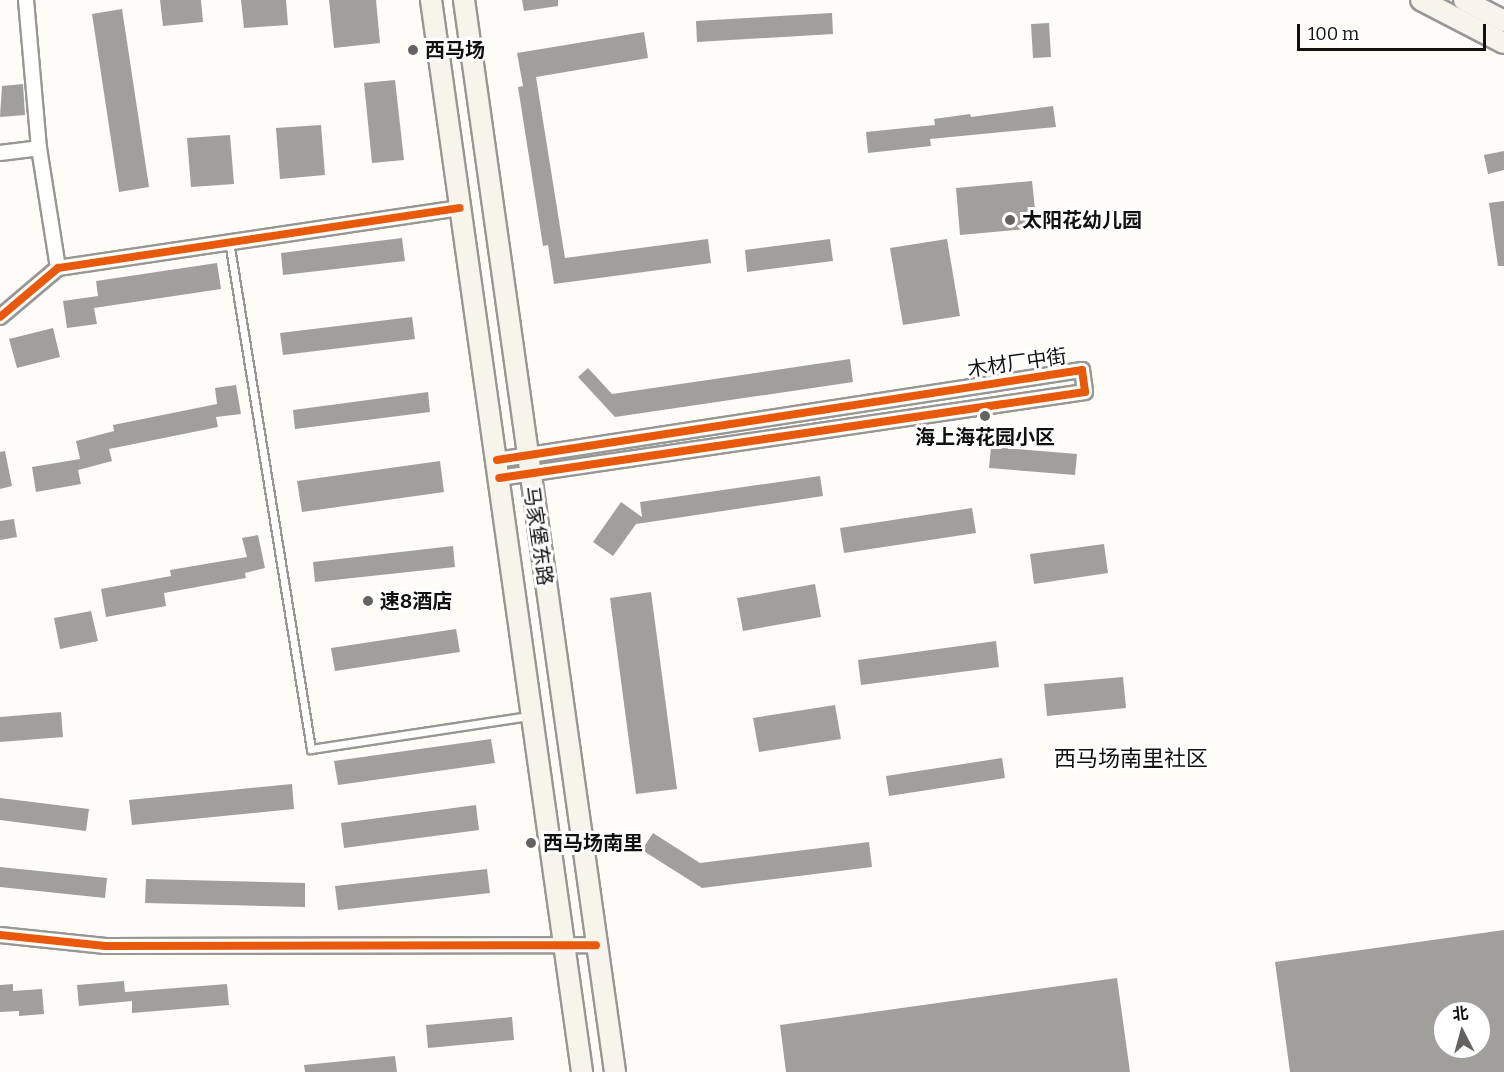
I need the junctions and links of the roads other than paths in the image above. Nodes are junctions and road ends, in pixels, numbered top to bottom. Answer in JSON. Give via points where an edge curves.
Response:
{"nodes":[{"id":1,"x":26,"y":0,"type":"edge"},
{"id":2,"x":431,"y":0,"type":"edge"},
{"id":3,"x":464,"y":0,"type":"edge"},
{"id":4,"x":1421,"y":0,"type":"edge"},
{"id":5,"x":1464,"y":0,"type":"edge"},
{"id":6,"x":1504,"y":21,"type":"edge"},
{"id":7,"x":1504,"y":43,"type":"edge"},
{"id":8,"x":39,"y":148,"type":"junction"},
{"id":9,"x":0,"y":153,"type":"edge"},
{"id":10,"x":460,"y":208,"type":"junction"},
{"id":11,"x":229,"y":241,"type":"junction"},
{"id":12,"x":58,"y":268,"type":"junction"},
{"id":13,"x":0,"y":317,"type":"edge"},
{"id":14,"x":528,"y":464,"type":"junction"},
{"id":15,"x":498,"y":469,"type":"junction"},
{"id":16,"x":531,"y":716,"type":"junction"},
{"id":17,"x":0,"y":935,"type":"edge"},
{"id":18,"x":596,"y":945,"type":"junction"},
{"id":19,"x":563,"y":948,"type":"junction"},
{"id":20,"x":582,"y":1072,"type":"edge"},
{"id":21,"x":615,"y":1072,"type":"edge"}],
"edges":[{"from":1,"to":8,"type":"street"},
{"from":2,"to":10,"type":"main road","name":"马家堡东路"},
{"from":3,"to":14,"type":"main road","name":"马家堡东路"},
{"from":4,"to":7,"type":"main road"},
{"from":5,"to":6,"type":"main road"},
{"from":8,"to":9,"type":"street"},
{"from":8,"to":12,"type":"street"},
{"from":10,"to":11,"type":"street"},
{"from":10,"to":15,"type":"main road","name":"马家堡东路"},
{"from":11,"to":12,"type":"street"},
{"from":11,"to":16,"type":"lane","via":[[311,749]]},
{"from":12,"to":13,"type":"street"},
{"from":14,"to":14,"type":"street","name":"木材厂中街","via":[[1086,392],[1082,370]]},
{"from":14,"to":15,"type":"street","name":"木材厂中街"},
{"from":14,"to":18,"type":"main road","name":"马家堡东路"},
{"from":15,"to":16,"type":"main road","name":"马家堡东路"},
{"from":16,"to":19,"type":"main road","name":"马家堡东路"},
{"from":17,"to":19,"type":"street","via":[[105,946]]},
{"from":18,"to":19,"type":"street"},
{"from":18,"to":21,"type":"main road","name":"马家堡东路"},
{"from":19,"to":20,"type":"main road","name":"马家堡东路"}]}
